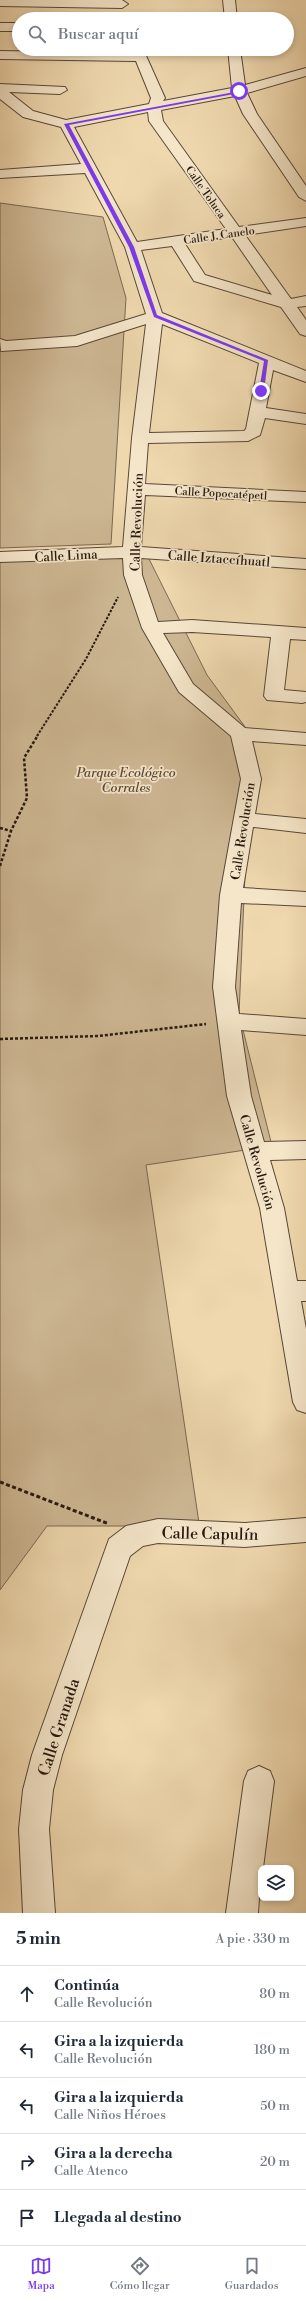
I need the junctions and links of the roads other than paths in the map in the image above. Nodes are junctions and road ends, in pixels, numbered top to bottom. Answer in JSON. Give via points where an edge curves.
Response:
{"nodes":[{"id":1,"x":229,"y":0,"type":"edge"},
{"id":2,"x":0,"y":2,"type":"edge"},
{"id":3,"x":122,"y":2,"type":"edge"},
{"id":4,"x":124,"y":12,"type":"edge"},
{"id":5,"x":230,"y":12,"type":"edge"},
{"id":6,"x":0,"y":27,"type":"edge"},
{"id":7,"x":12,"y":27,"type":"edge"},
{"id":8,"x":0,"y":55,"type":"edge"},
{"id":9,"x":12,"y":55,"type":"edge"},
{"id":10,"x":140,"y":56,"type":"edge"},
{"id":11,"x":235,"y":56,"type":"edge"},
{"id":12,"x":304,"y":75,"type":"edge"},
{"id":13,"x":0,"y":88,"type":"edge"},
{"id":14,"x":60,"y":90,"type":"dead end"},
{"id":15,"x":239,"y":91,"type":"junction"},
{"id":16,"x":0,"y":92,"type":"edge"},
{"id":17,"x":154,"y":108,"type":"junction"},
{"id":18,"x":5,"y":114,"type":"dead end"},
{"id":19,"x":28,"y":114,"type":"junction"},
{"id":20,"x":66,"y":124,"type":"junction"},
{"id":21,"x":91,"y":168,"type":"junction"},
{"id":22,"x":0,"y":174,"type":"edge"},
{"id":23,"x":306,"y":197,"type":"edge"},
{"id":24,"x":306,"y":222,"type":"edge"},
{"id":25,"x":234,"y":232,"type":"junction"},
{"id":26,"x":176,"y":241,"type":"junction"},
{"id":27,"x":132,"y":247,"type":"junction"},
{"id":28,"x":306,"y":301,"type":"edge"},
{"id":29,"x":288,"y":304,"type":"junction"},
{"id":30,"x":155,"y":316,"type":"junction"},
{"id":31,"x":306,"y":331,"type":"edge"},
{"id":32,"x":0,"y":344,"type":"edge"},
{"id":33,"x":267,"y":361,"type":"junction"},
{"id":34,"x":306,"y":377,"type":"edge"},
{"id":35,"x":257,"y":412,"type":"junction"},
{"id":36,"x":306,"y":418,"type":"edge"},
{"id":37,"x":140,"y":438,"type":"junction"},
{"id":38,"x":136,"y":489,"type":"junction"},
{"id":39,"x":306,"y":497,"type":"edge"},
{"id":40,"x":132,"y":552,"type":"junction"},
{"id":41,"x":0,"y":557,"type":"edge"},
{"id":42,"x":306,"y":564,"type":"edge"},
{"id":43,"x":151,"y":628,"type":"junction"},
{"id":44,"x":281,"y":633,"type":"junction"},
{"id":45,"x":306,"y":634,"type":"edge"},
{"id":46,"x":302,"y":697,"type":"dead end"},
{"id":47,"x":240,"y":734,"type":"junction"},
{"id":48,"x":306,"y":739,"type":"edge"},
{"id":49,"x":243,"y":819,"type":"junction"},
{"id":50,"x":306,"y":826,"type":"edge"},
{"id":51,"x":231,"y":895,"type":"junction"},
{"id":52,"x":306,"y":899,"type":"edge"},
{"id":53,"x":228,"y":1022,"type":"junction"},
{"id":54,"x":306,"y":1026,"type":"edge"},
{"id":55,"x":306,"y":1150,"type":"edge"},
{"id":56,"x":257,"y":1151,"type":"junction"},
{"id":57,"x":296,"y":1291,"type":"edge"},
{"id":58,"x":306,"y":1402,"type":"edge"},
{"id":59,"x":306,"y":1530,"type":"edge"},
{"id":60,"x":127,"y":1541,"type":"joint"},
{"id":61,"x":259,"y":1781,"type":"dead end"},
{"id":62,"x":39,"y":1913,"type":"edge"},
{"id":63,"x":242,"y":1913,"type":"edge"}],
"edges":[{"from":1,"to":5,"type":"street"},
{"from":2,"to":3,"type":"street"},
{"from":3,"to":4,"type":"street"},
{"from":6,"to":7,"type":"street"},
{"from":8,"to":9,"type":"street"},
{"from":10,"to":17,"type":"street","name":"Calle Toluca","via":[[158,98]]},
{"from":11,"to":15,"type":"street"},
{"from":12,"to":15,"type":"street"},
{"from":13,"to":14,"type":"street"},
{"from":15,"to":17,"type":"street"},
{"from":15,"to":23,"type":"street","via":[[250,114]]},
{"from":16,"to":19,"type":"street"},
{"from":17,"to":20,"type":"street"},
{"from":17,"to":25,"type":"street","name":"Calle Toluca","via":[[156,121]]},
{"from":18,"to":19,"type":"street"},
{"from":19,"to":20,"type":"street"},
{"from":20,"to":21,"type":"street","name":"Calle Revolución"},
{"from":21,"to":22,"type":"street"},
{"from":21,"to":27,"type":"street","name":"Calle Revolución"},
{"from":24,"to":25,"type":"street","name":"Calle J. Canelo"},
{"from":25,"to":26,"type":"street","name":"Calle J. Canelo"},
{"from":25,"to":29,"type":"street","name":"Calle Toluca"},
{"from":26,"to":27,"type":"street","name":"Calle J. Canelo"},
{"from":26,"to":29,"type":"street","via":[[199,278]]},
{"from":27,"to":30,"type":"street","name":"Calle Revolución"},
{"from":28,"to":29,"type":"street"},
{"from":29,"to":31,"type":"street","name":"Calle Toluca"},
{"from":30,"to":32,"type":"street","via":[[77,340],[1,346]]},
{"from":30,"to":33,"type":"street"},
{"from":30,"to":37,"type":"street","name":"Calle Revolución"},
{"from":33,"to":34,"type":"street"},
{"from":33,"to":35,"type":"street"},
{"from":35,"to":36,"type":"street"},
{"from":35,"to":37,"type":"street","via":[[254,431],[248,436]]},
{"from":37,"to":38,"type":"street","name":"Calle Revolución"},
{"from":38,"to":39,"type":"street","name":"Calle Popocatépetl"},
{"from":38,"to":40,"type":"street","name":"Calle Revolución"},
{"from":40,"to":41,"type":"street","name":"Calle Lima"},
{"from":40,"to":42,"type":"street","name":"Calle Iztaccíhuatl"},
{"from":40,"to":43,"type":"street","name":"Calle Revolución","via":[[133,575]]},
{"from":43,"to":44,"type":"street","via":[[192,626]]},
{"from":43,"to":47,"type":"street","name":"Calle Revolución","via":[[186,688]]},
{"from":44,"to":45,"type":"street"},
{"from":44,"to":46,"type":"street","via":[[274,696]]},
{"from":47,"to":48,"type":"street"},
{"from":47,"to":49,"type":"street","name":"Calle Revolución","via":[[251,779]]},
{"from":49,"to":50,"type":"street"},
{"from":49,"to":51,"type":"street","name":"Calle Revolución"},
{"from":51,"to":52,"type":"street"},
{"from":51,"to":53,"type":"street","name":"Calle Revolución","via":[[224,987]]},
{"from":53,"to":54,"type":"street"},
{"from":53,"to":56,"type":"street","name":"Calle Revolución","via":[[239,1096]]},
{"from":55,"to":56,"type":"street"},
{"from":56,"to":57,"type":"street","name":"Calle Revolución"},
{"from":57,"to":58,"type":"street","name":"Calle Revolución"},
{"from":59,"to":60,"type":"street","name":"Calle Capulín","via":[[245,1535],[158,1531]]},
{"from":60,"to":62,"type":"street","name":"Calle Granada","via":[[47,1755],[38,1790],[34,1829]]},
{"from":61,"to":63,"type":"street"}]}
